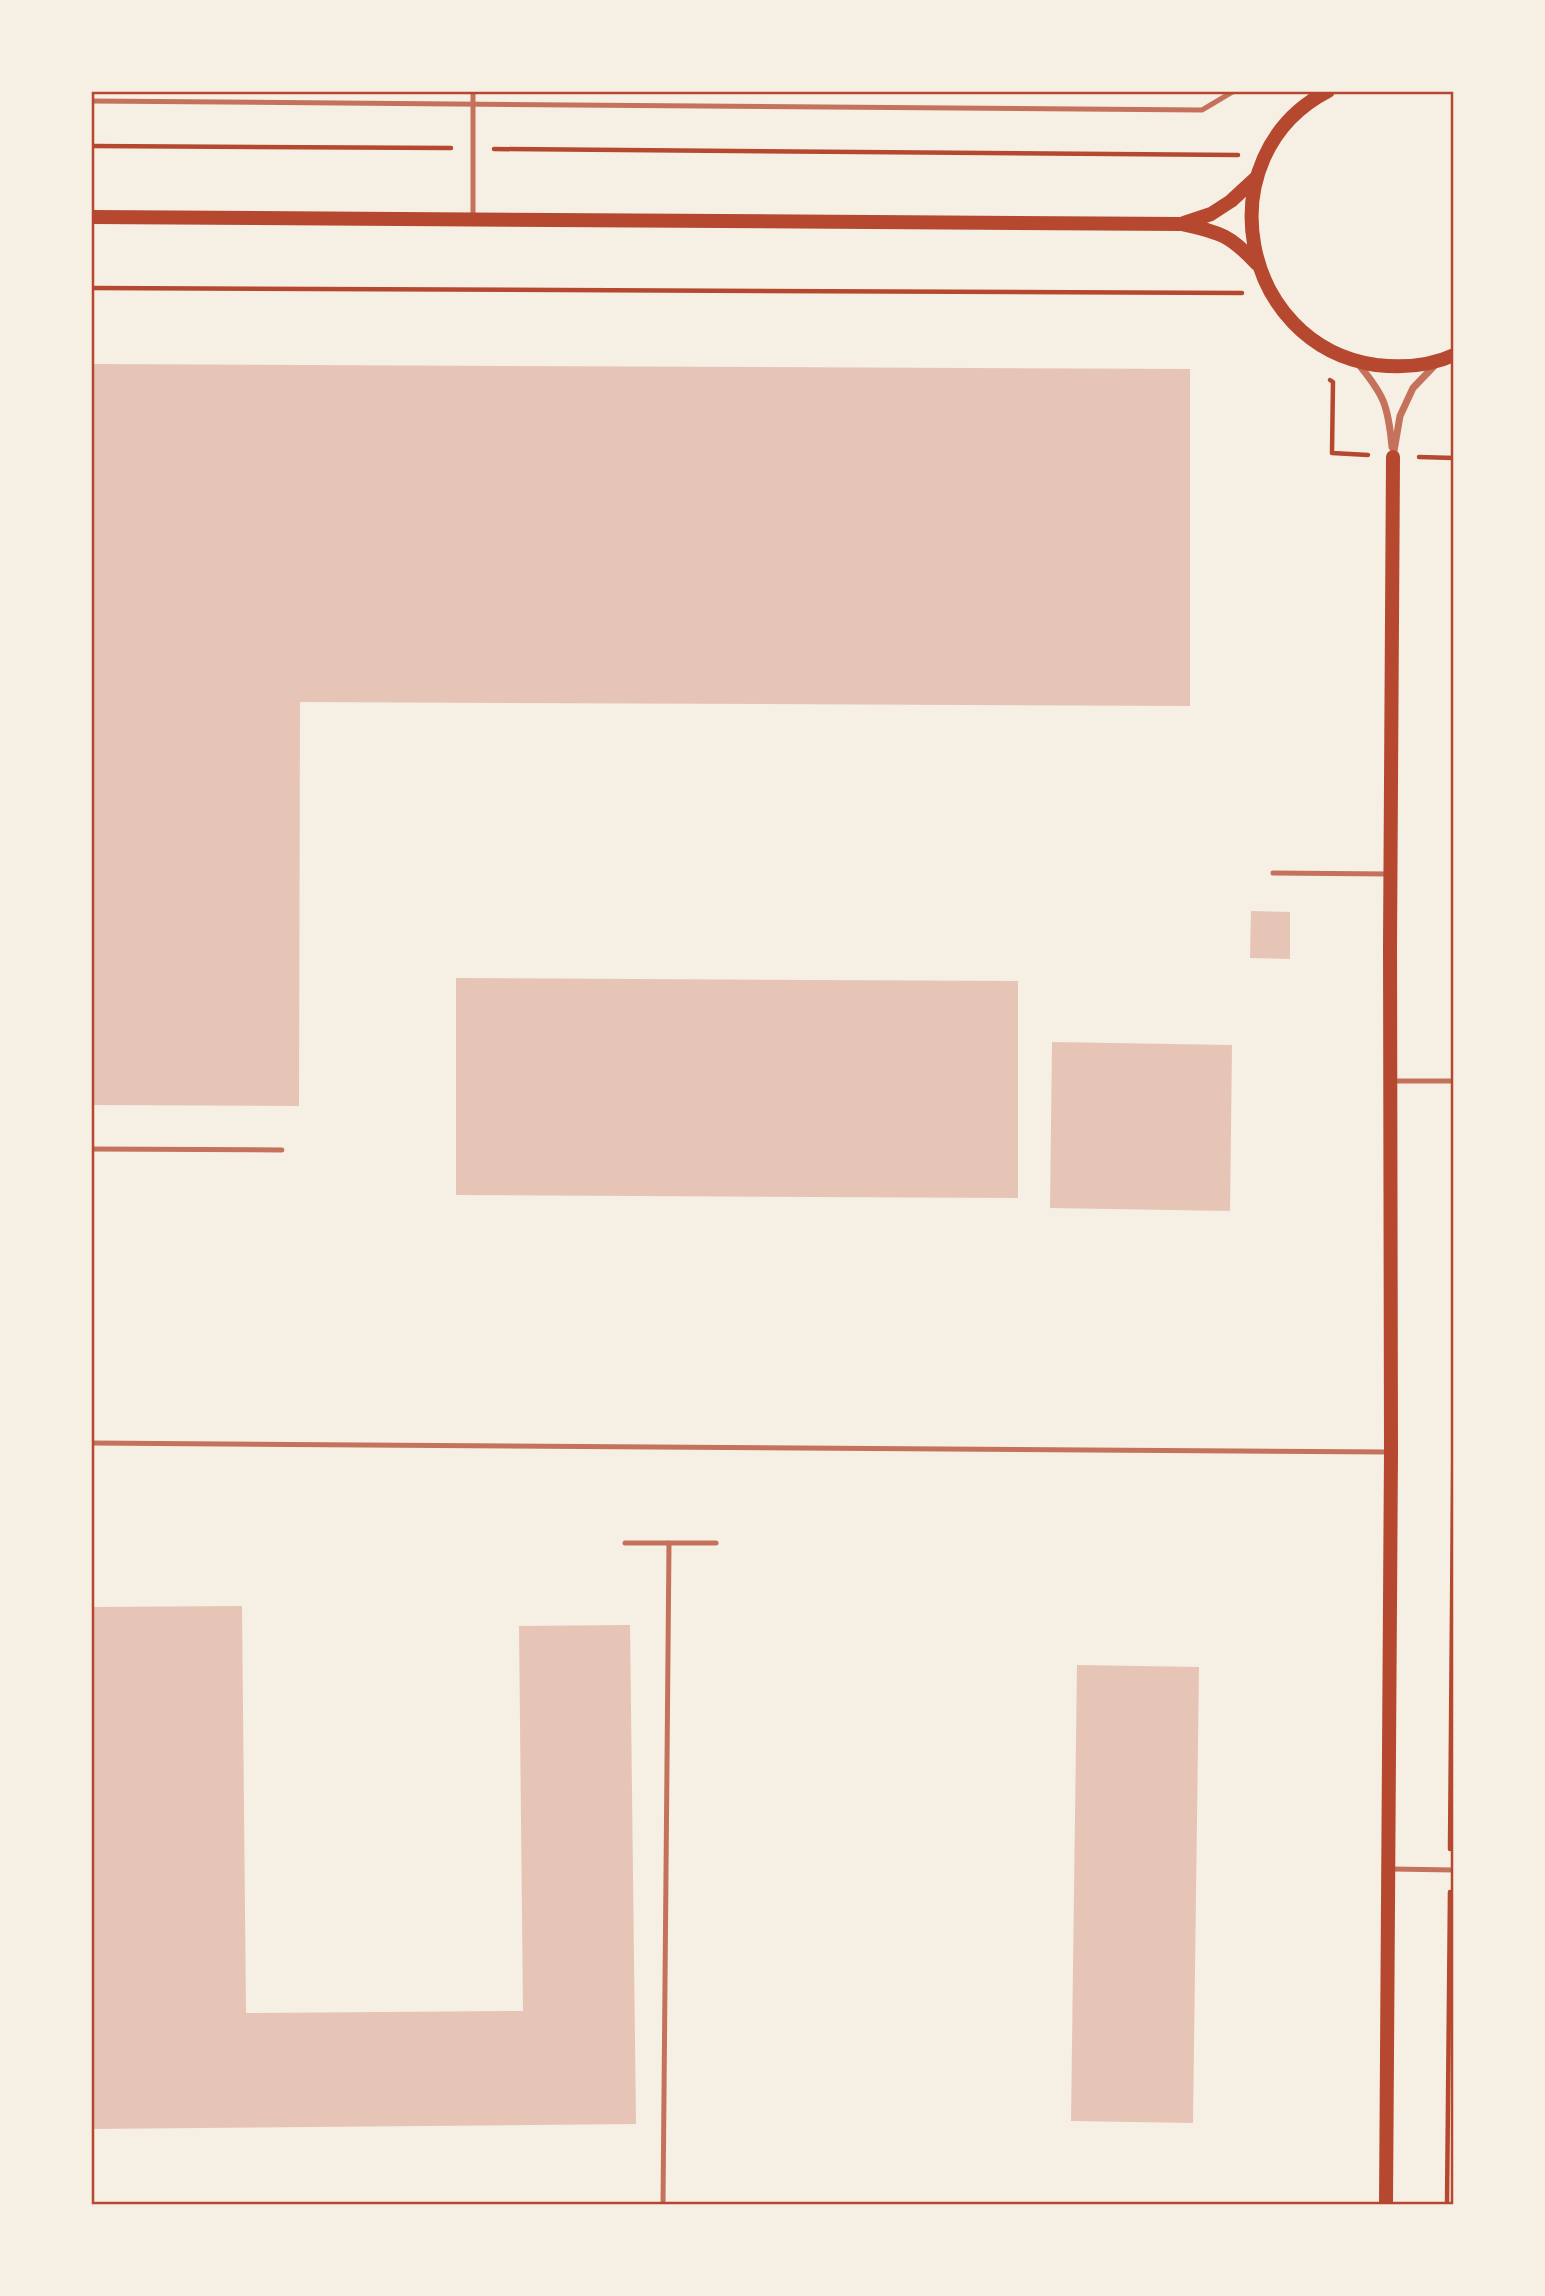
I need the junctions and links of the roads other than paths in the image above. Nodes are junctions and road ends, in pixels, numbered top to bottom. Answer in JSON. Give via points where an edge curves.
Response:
{"nodes":[{"id":1,"x":119,"y":91,"type":"edge"},
{"id":2,"x":473,"y":91,"type":"edge"},
{"id":3,"x":1234,"y":91,"type":"edge"},
{"id":4,"x":1328,"y":91,"type":"edge"},
{"id":5,"x":91,"y":101,"type":"edge"},
{"id":6,"x":119,"y":101,"type":"junction"},
{"id":7,"x":473,"y":104,"type":"junction"},
{"id":8,"x":1256,"y":178,"type":"junction"},
{"id":9,"x":91,"y":217,"type":"edge"},
{"id":10,"x":473,"y":218,"type":"junction"},
{"id":11,"x":1182,"y":224,"type":"junction"},
{"id":12,"x":1257,"y":264,"type":"junction"},
{"id":13,"x":1454,"y":355,"type":"edge"},
{"id":14,"x":1356,"y":360,"type":"junction"},
{"id":15,"x":1439,"y":360,"type":"junction"},
{"id":16,"x":1393,"y":457,"type":"junction"},
{"id":17,"x":1273,"y":873,"type":"dead end"},
{"id":18,"x":1390,"y":874,"type":"junction"},
{"id":19,"x":1391,"y":1081,"type":"junction"},
{"id":20,"x":1454,"y":1081,"type":"edge"},
{"id":21,"x":91,"y":1149,"type":"edge"},
{"id":22,"x":282,"y":1150,"type":"dead end"},
{"id":23,"x":91,"y":1443,"type":"edge"},
{"id":24,"x":1391,"y":1452,"type":"junction"},
{"id":25,"x":625,"y":1543,"type":"dead end"},
{"id":26,"x":669,"y":1543,"type":"junction"},
{"id":27,"x":716,"y":1544,"type":"dead end"},
{"id":28,"x":1388,"y":1869,"type":"junction"},
{"id":29,"x":1452,"y":1870,"type":"edge"},
{"id":30,"x":663,"y":2205,"type":"edge"},
{"id":31,"x":1386,"y":2205,"type":"edge"}],
"edges":[{"from":1,"to":6,"type":"lane"},
{"from":2,"to":7,"type":"lane"},
{"from":3,"to":7,"type":"lane","via":[[1202,110]]},
{"from":4,"to":8,"type":"main road","via":[[1286,125]]},
{"from":5,"to":6,"type":"lane"},
{"from":6,"to":7,"type":"lane"},
{"from":7,"to":10,"type":"lane"},
{"from":8,"to":11,"type":"main road","via":[[1211,214]]},
{"from":8,"to":12,"type":"main road","via":[[1251,215]]},
{"from":9,"to":10,"type":"main road"},
{"from":10,"to":11,"type":"main road"},
{"from":11,"to":12,"type":"main road","via":[[1236,241]]},
{"from":12,"to":14,"type":"main road","via":[[1273,297],[1294,324],[1318,344]]},
{"from":13,"to":15,"type":"main road"},
{"from":14,"to":15,"type":"main road","via":[[1397,366]]},
{"from":14,"to":16,"type":"street","via":[[1379,388],[1389,410]]},
{"from":15,"to":16,"type":"street","via":[[1413,388],[1401,416]]},
{"from":16,"to":18,"type":"main road"},
{"from":17,"to":18,"type":"lane"},
{"from":18,"to":19,"type":"main road"},
{"from":19,"to":20,"type":"lane"},
{"from":19,"to":24,"type":"main road"},
{"from":21,"to":22,"type":"lane"},
{"from":23,"to":24,"type":"lane"},
{"from":24,"to":28,"type":"main road"},
{"from":25,"to":26,"type":"lane"},
{"from":26,"to":27,"type":"lane"},
{"from":26,"to":30,"type":"lane"},
{"from":28,"to":29,"type":"lane"},
{"from":28,"to":31,"type":"main road"}]}
